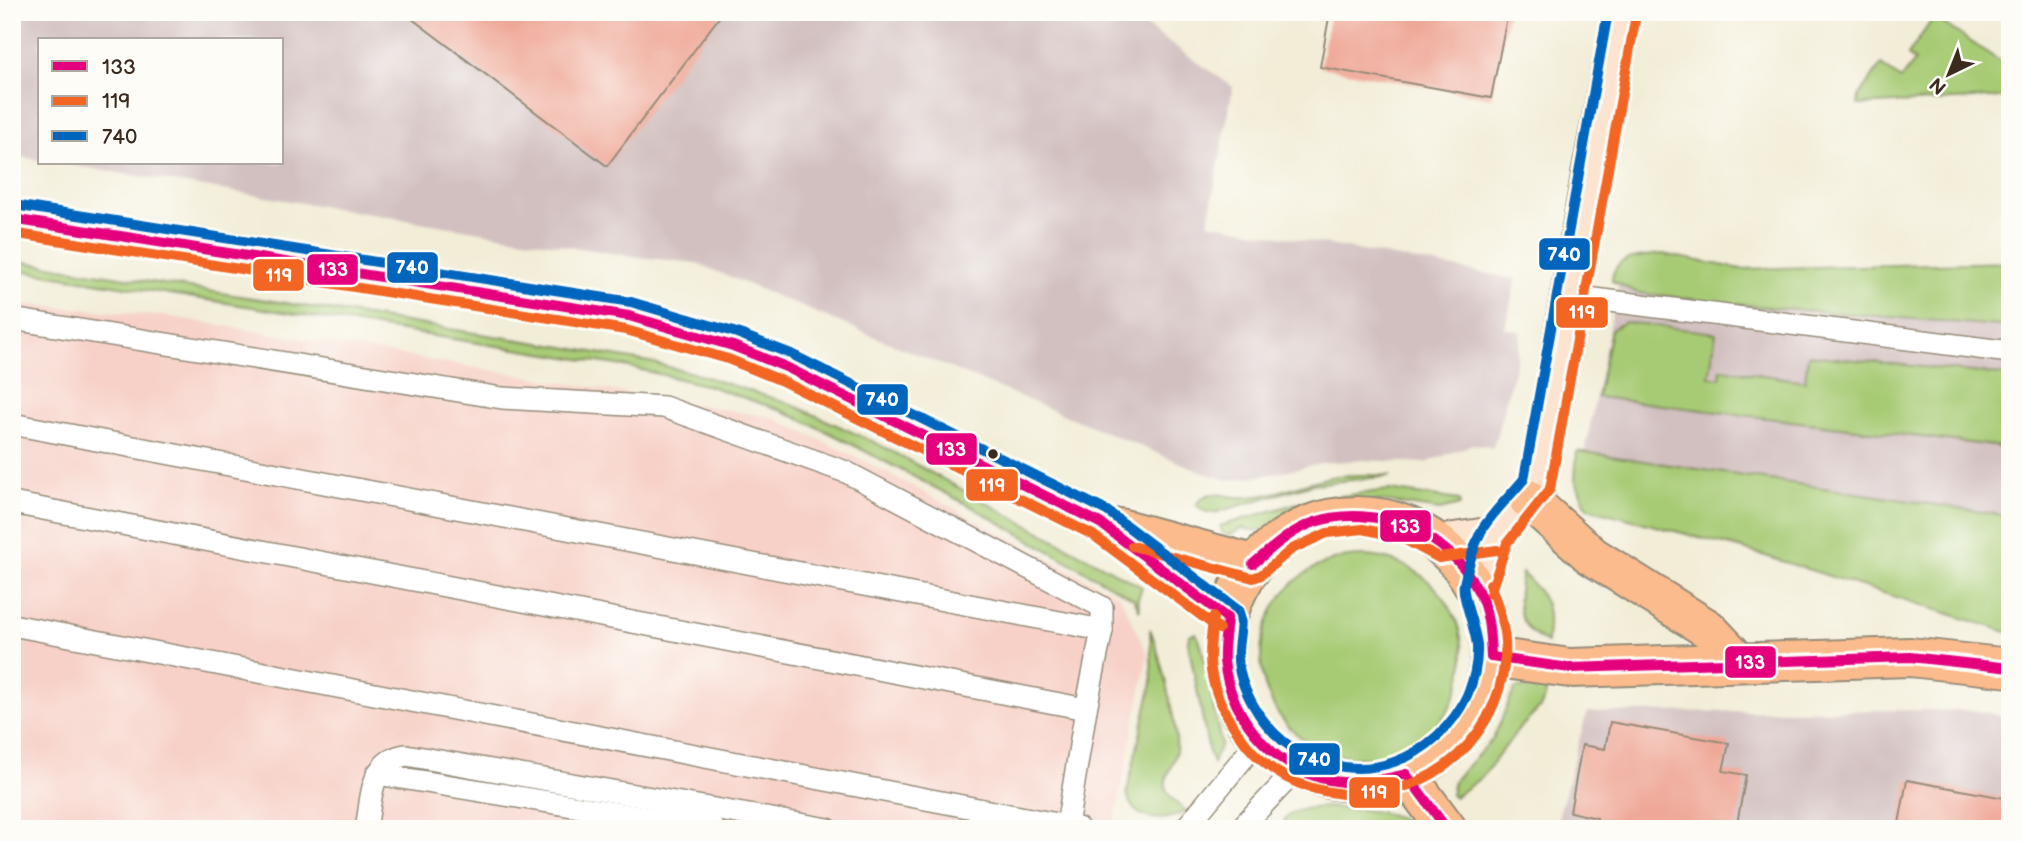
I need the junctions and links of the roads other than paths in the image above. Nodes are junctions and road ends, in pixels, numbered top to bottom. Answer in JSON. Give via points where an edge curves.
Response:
{"nodes":[{"id":1,"x":1622,"y":12,"type":"edge"},
{"id":2,"x":12,"y":219,"type":"edge"},
{"id":3,"x":1570,"y":296,"type":"junction"},
{"id":4,"x":12,"y":319,"type":"edge"},
{"id":5,"x":2010,"y":352,"type":"edge"},
{"id":6,"x":12,"y":424,"type":"edge"},
{"id":7,"x":1528,"y":499,"type":"junction"},
{"id":8,"x":12,"y":503,"type":"edge"},
{"id":9,"x":1100,"y":523,"type":"junction"},
{"id":10,"x":1495,"y":536,"type":"junction"},
{"id":11,"x":1441,"y":544,"type":"junction"},
{"id":12,"x":1253,"y":564,"type":"junction"},
{"id":13,"x":1477,"y":589,"type":"junction"},
{"id":14,"x":1227,"y":618,"type":"junction"},
{"id":15,"x":12,"y":625,"type":"edge"},
{"id":16,"x":1102,"y":630,"type":"junction"},
{"id":17,"x":1491,"y":657,"type":"junction"},
{"id":18,"x":1738,"y":662,"type":"junction"},
{"id":19,"x":2010,"y":668,"type":"edge"},
{"id":20,"x":1086,"y":709,"type":"junction"},
{"id":21,"x":1258,"y":739,"type":"junction"},
{"id":22,"x":1297,"y":769,"type":"junction"},
{"id":23,"x":377,"y":774,"type":"junction"},
{"id":24,"x":1406,"y":774,"type":"junction"},
{"id":25,"x":1073,"y":827,"type":"edge"},
{"id":26,"x":366,"y":829,"type":"edge"},
{"id":27,"x":714,"y":829,"type":"edge"},
{"id":28,"x":828,"y":829,"type":"edge"},
{"id":29,"x":1185,"y":829,"type":"edge"},
{"id":30,"x":1240,"y":829,"type":"edge"},
{"id":31,"x":1447,"y":829,"type":"edge"}],
"edges":[{"from":1,"to":3,"type":"street"},
{"from":2,"to":9,"type":"highway","via":[[629,316],[682,330],[786,367]]},
{"from":3,"to":5,"type":"lane"},
{"from":3,"to":7,"type":"street","via":[[1537,485]]},
{"from":4,"to":16,"type":"lane","via":[[502,398],[664,407],[846,472],[1101,607]]},
{"from":6,"to":16,"type":"lane"},
{"from":7,"to":10,"type":"street"},
{"from":7,"to":18,"type":"highway","via":[[1592,556],[1708,629]]},
{"from":8,"to":20,"type":"lane"},
{"from":9,"to":12,"type":"highway"},
{"from":9,"to":14,"type":"highway"},
{"from":10,"to":11,"type":"street"},
{"from":10,"to":13,"type":"street"},
{"from":11,"to":12,"type":"highway","via":[[1405,524],[1364,515],[1323,519],[1284,537]]},
{"from":11,"to":13,"type":"highway"},
{"from":12,"to":14,"type":"highway","via":[[1237,589]]},
{"from":13,"to":17,"type":"highway","via":[[1486,612]]},
{"from":14,"to":21,"type":"highway","via":[[1224,662],[1229,682],[1235,703]]},
{"from":15,"to":25,"type":"lane"},
{"from":16,"to":20,"type":"lane"},
{"from":17,"to":18,"type":"highway","via":[[1570,668]]},
{"from":17,"to":24,"type":"highway","via":[[1481,701],[1462,732],[1437,757]]},
{"from":18,"to":19,"type":"highway","via":[[1910,657]]},
{"from":20,"to":25,"type":"lane"},
{"from":21,"to":22,"type":"highway"},
{"from":21,"to":29,"type":"lane"},
{"from":22,"to":24,"type":"highway","via":[[1332,781],[1369,783]]},
{"from":22,"to":30,"type":"lane"},
{"from":23,"to":26,"type":"lane"},
{"from":23,"to":27,"type":"lane"},
{"from":23,"to":28,"type":"lane","via":[[394,757],[406,755]]},
{"from":24,"to":31,"type":"highway"}]}
